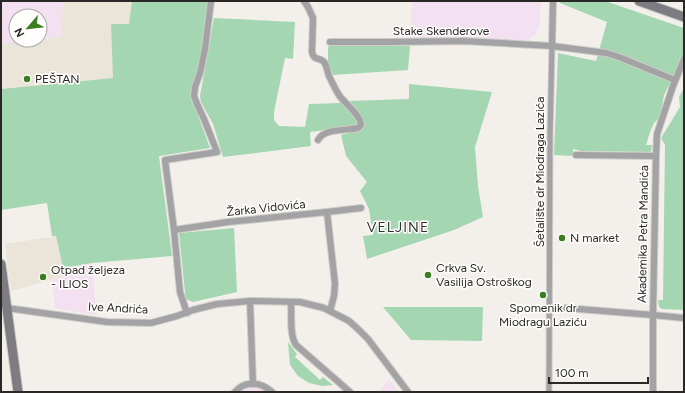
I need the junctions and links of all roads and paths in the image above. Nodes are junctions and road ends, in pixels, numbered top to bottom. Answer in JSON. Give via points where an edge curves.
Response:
{"nodes":[{"id":1,"x":211,"y":1,"type":"edge"},
{"id":2,"x":304,"y":1,"type":"edge"},
{"id":3,"x":553,"y":1,"type":"edge"},
{"id":4,"x":639,"y":1,"type":"edge"},
{"id":5,"x":684,"y":17,"type":"edge"},
{"id":6,"x":330,"y":42,"type":"dead end"},
{"id":7,"x":552,"y":46,"type":"junction"},
{"id":8,"x":684,"y":59,"type":"edge"},
{"id":9,"x":675,"y":80,"type":"junction"},
{"id":10,"x":318,"y":140,"type":"dead end"},
{"id":11,"x":576,"y":155,"type":"dead end"},
{"id":12,"x":656,"y":156,"type":"junction"},
{"id":13,"x":362,"y":208,"type":"dead end"},
{"id":14,"x":327,"y":212,"type":"junction"},
{"id":15,"x":174,"y":230,"type":"junction"},
{"id":16,"x":1,"y":264,"type":"edge"},
{"id":17,"x":250,"y":302,"type":"junction"},
{"id":18,"x":291,"y":302,"type":"junction"},
{"id":19,"x":7,"y":308,"type":"junction"},
{"id":20,"x":566,"y":308,"type":"dead end"},
{"id":21,"x":330,"y":311,"type":"junction"},
{"id":22,"x":187,"y":313,"type":"junction"},
{"id":23,"x":653,"y":315,"type":"junction"},
{"id":24,"x":684,"y":318,"type":"edge"},
{"id":25,"x":253,"y":384,"type":"junction"},
{"id":26,"x":18,"y":392,"type":"edge"},
{"id":27,"x":235,"y":392,"type":"edge"},
{"id":28,"x":272,"y":392,"type":"edge"},
{"id":29,"x":350,"y":392,"type":"edge"},
{"id":30,"x":408,"y":392,"type":"edge"},
{"id":31,"x":550,"y":392,"type":"edge"},
{"id":32,"x":653,"y":392,"type":"edge"}],
"edges":[{"from":1,"to":15,"type":"street","via":[[205,49],[194,96],[217,152],[165,160]]},
{"from":2,"to":10,"type":"street","via":[[313,18],[312,54],[323,61],[337,92],[361,122],[358,128],[326,132]]},
{"from":3,"to":7,"type":"street","name":"Šetalište dr Miodraga Lazića"},
{"from":4,"to":5,"type":"main road"},
{"from":6,"to":7,"type":"street","name":"Stake Skenderove","via":[[464,41]]},
{"from":7,"to":9,"type":"street","name":"Stake Skenderove","via":[[606,53]]},
{"from":7,"to":31,"type":"street","name":"Šetalište dr Miodraga Lazića"},
{"from":8,"to":9,"type":"street"},
{"from":9,"to":12,"type":"street","via":[[657,134]]},
{"from":11,"to":12,"type":"street","name":"Akademika Petra Mandića"},
{"from":12,"to":23,"type":"street","name":"Akademika Petra Mandića"},
{"from":13,"to":14,"type":"street","name":"Žarka Vidovića"},
{"from":14,"to":15,"type":"street","name":"Žarka Vidovića"},
{"from":14,"to":21,"type":"street","via":[[335,284]]},
{"from":15,"to":22,"type":"street","via":[[180,292]]},
{"from":16,"to":19,"type":"main road"},
{"from":17,"to":18,"type":"street"},
{"from":17,"to":22,"type":"street","name":"Ive Andrića","via":[[217,304]]},
{"from":17,"to":25,"type":"street"},
{"from":18,"to":21,"type":"street","via":[[309,304]]},
{"from":18,"to":29,"type":"street","via":[[292,334],[296,345]]},
{"from":19,"to":22,"type":"street","name":"Ive Andrića","via":[[101,321],[136,323],[151,323]]},
{"from":19,"to":26,"type":"main road"},
{"from":20,"to":23,"type":"street"},
{"from":21,"to":30,"type":"street","via":[[349,321],[368,339]]},
{"from":23,"to":24,"type":"street"},
{"from":23,"to":32,"type":"street","name":"Akademika Petra Mandića"},
{"from":25,"to":27,"type":"street","via":[[241,387]]},
{"from":25,"to":28,"type":"street","via":[[259,384]]}]}
